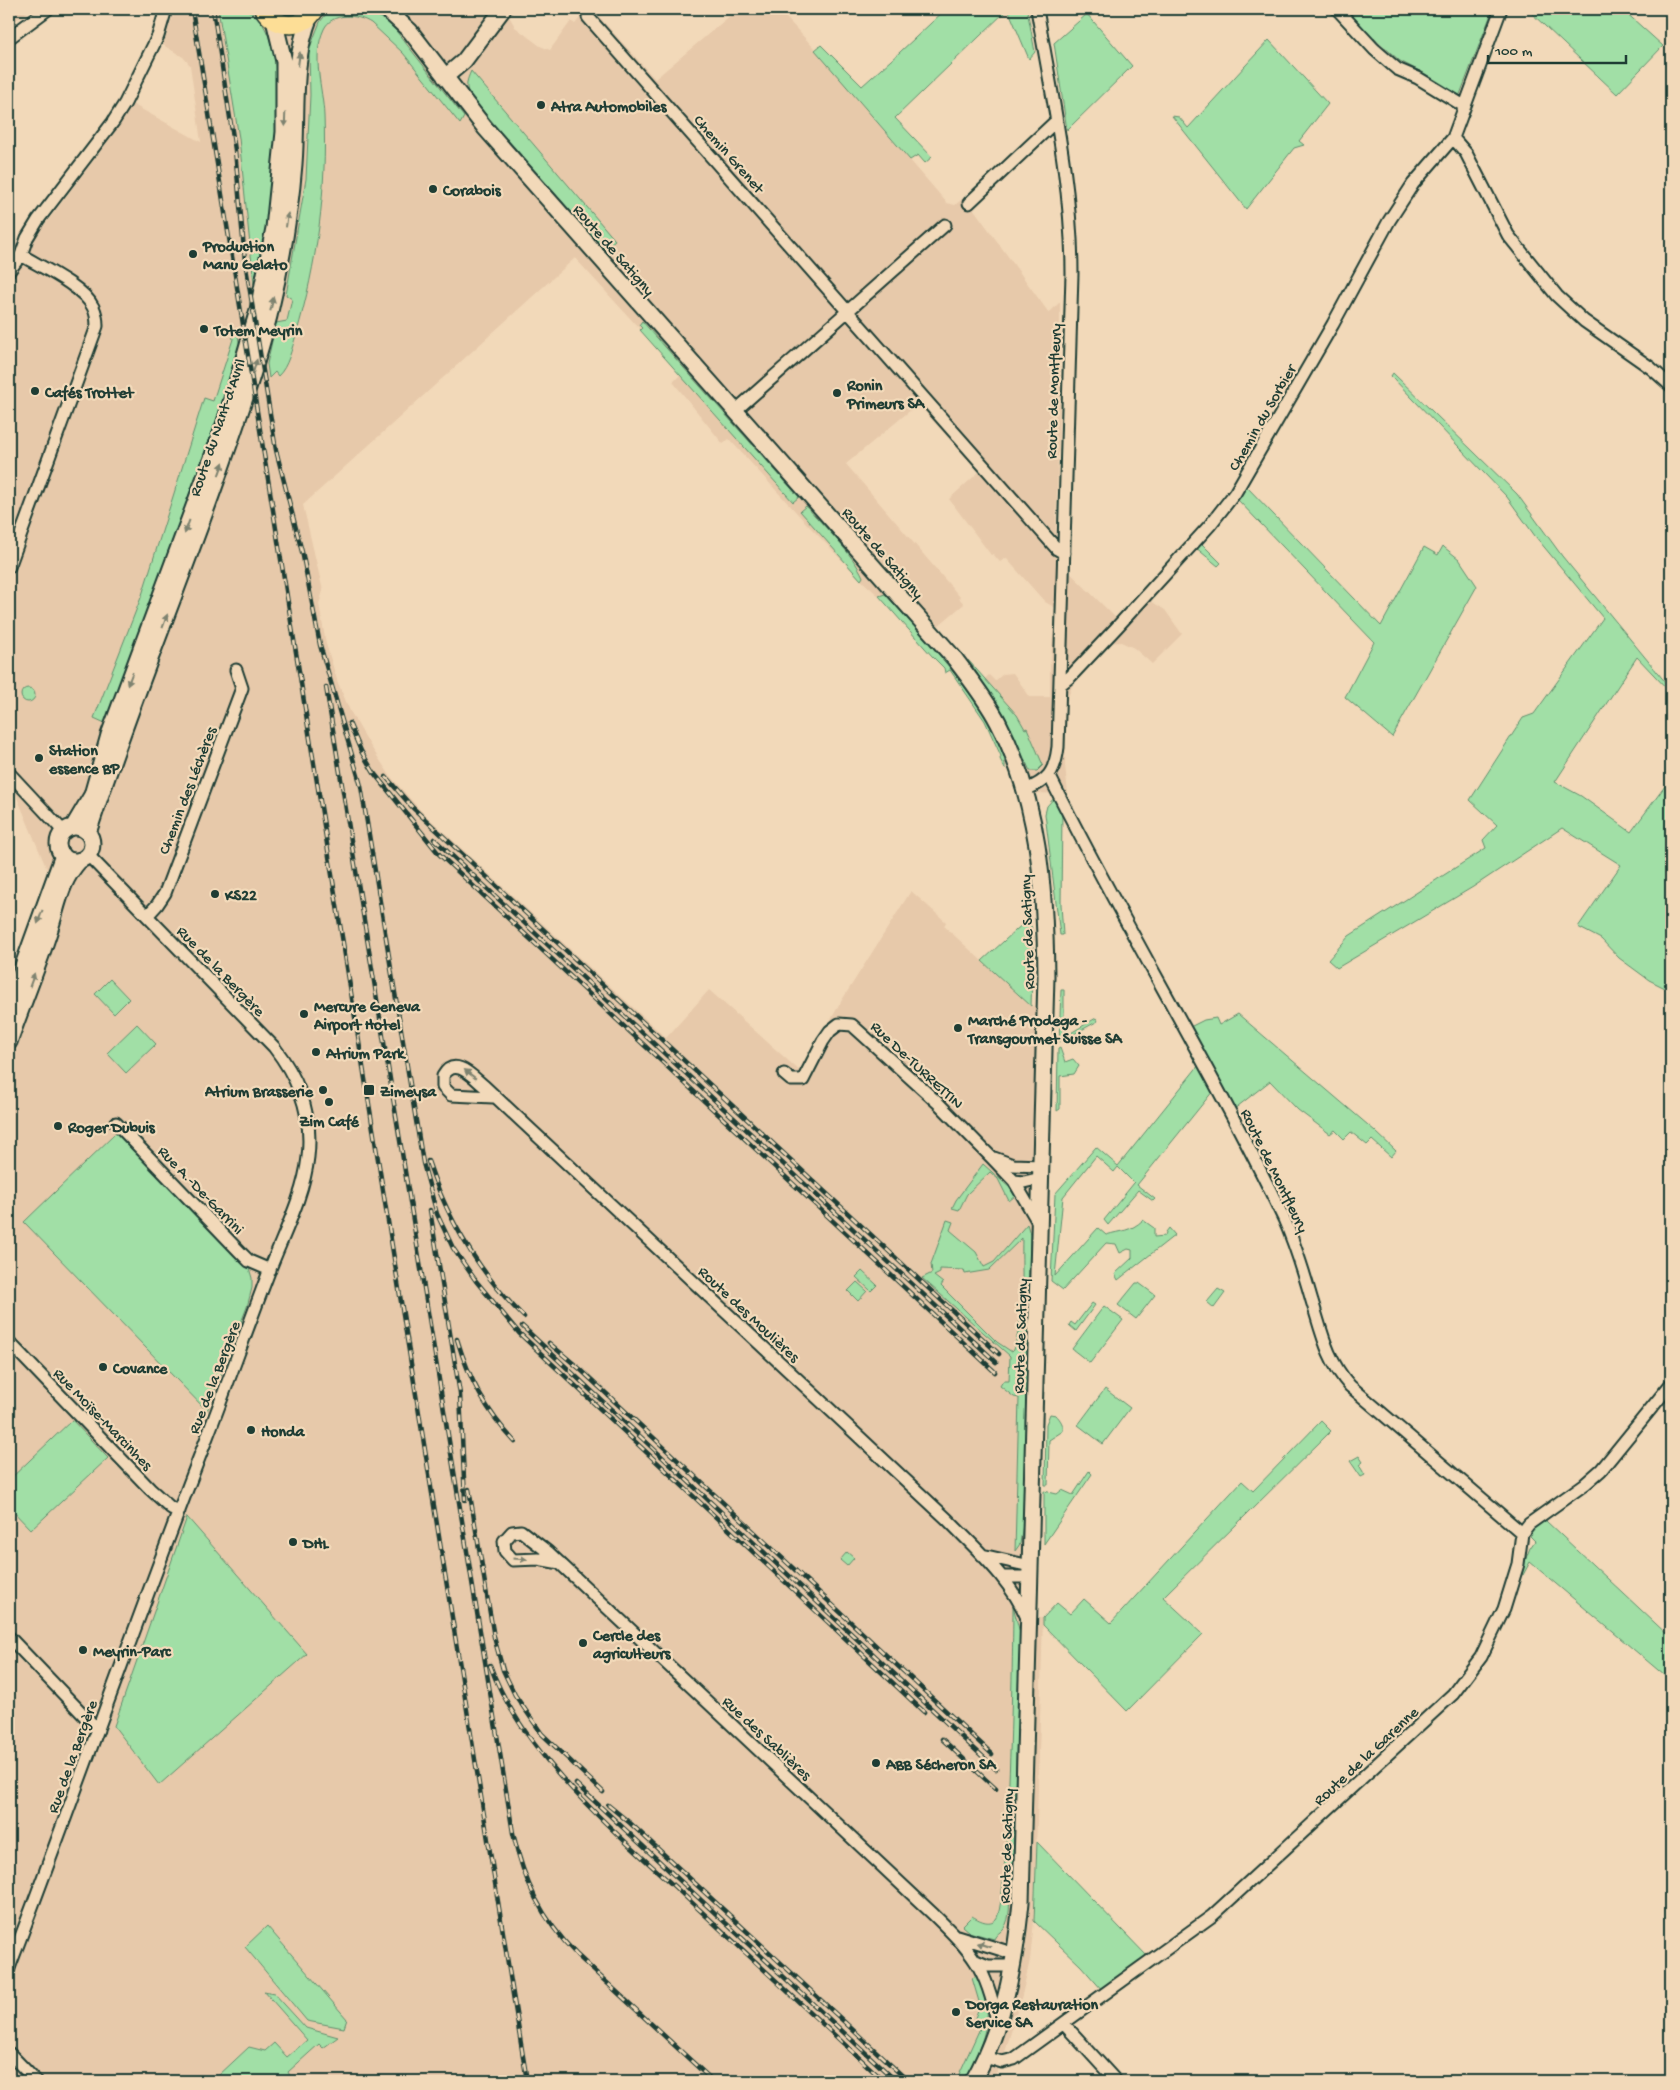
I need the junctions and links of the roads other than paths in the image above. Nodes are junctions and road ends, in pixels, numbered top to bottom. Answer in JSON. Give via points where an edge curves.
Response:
{"nodes":[{"id":1,"x":48,"y":9,"type":"edge"},
{"id":2,"x":166,"y":9,"type":"edge"},
{"id":3,"x":386,"y":9,"type":"edge"},
{"id":4,"x":503,"y":9,"type":"edge"},
{"id":5,"x":1037,"y":9,"type":"edge"},
{"id":6,"x":1337,"y":9,"type":"edge"},
{"id":7,"x":1501,"y":9,"type":"edge"},
{"id":8,"x":312,"y":12,"type":"edge"},
{"id":9,"x":269,"y":14,"type":"edge"},
{"id":10,"x":588,"y":17,"type":"dead end"},
{"id":11,"x":9,"y":38,"type":"edge"},
{"id":12,"x":445,"y":77,"type":"junction"},
{"id":13,"x":1464,"y":106,"type":"junction"},
{"id":14,"x":1056,"y":121,"type":"junction"},
{"id":15,"x":1452,"y":138,"type":"junction"},
{"id":16,"x":969,"y":203,"type":"dead end"},
{"id":17,"x":945,"y":225,"type":"dead end"},
{"id":18,"x":21,"y":255,"type":"junction"},
{"id":19,"x":9,"y":271,"type":"edge"},
{"id":20,"x":847,"y":310,"type":"junction"},
{"id":21,"x":1671,"y":386,"type":"edge"},
{"id":22,"x":735,"y":411,"type":"junction"},
{"id":23,"x":1064,"y":553,"type":"junction"},
{"id":24,"x":9,"y":567,"type":"edge"},
{"id":25,"x":236,"y":670,"type":"dead end"},
{"id":26,"x":1060,"y":685,"type":"junction"},
{"id":27,"x":9,"y":773,"type":"edge"},
{"id":28,"x":1049,"y":775,"type":"junction"},
{"id":29,"x":1025,"y":790,"type":"junction"},
{"id":30,"x":68,"y":829,"type":"junction"},
{"id":31,"x":88,"y":833,"type":"junction"},
{"id":32,"x":63,"y":855,"type":"junction"},
{"id":33,"x":84,"y":857,"type":"junction"},
{"id":34,"x":147,"y":916,"type":"junction"},
{"id":35,"x":9,"y":1004,"type":"edge"},
{"id":36,"x":9,"y":1042,"type":"edge"},
{"id":37,"x":784,"y":1074,"type":"dead end"},
{"id":38,"x":493,"y":1097,"type":"dead end"},
{"id":39,"x":116,"y":1123,"type":"dead end"},
{"id":40,"x":992,"y":1158,"type":"junction"},
{"id":41,"x":1041,"y":1172,"type":"junction"},
{"id":42,"x":1014,"y":1181,"type":"junction"},
{"id":43,"x":1040,"y":1226,"type":"junction"},
{"id":44,"x":270,"y":1270,"type":"junction"},
{"id":45,"x":9,"y":1342,"type":"edge"},
{"id":46,"x":1671,"y":1384,"type":"edge"},
{"id":47,"x":179,"y":1511,"type":"junction"},
{"id":48,"x":1522,"y":1533,"type":"junction"},
{"id":49,"x":982,"y":1555,"type":"junction"},
{"id":50,"x":560,"y":1563,"type":"junction"},
{"id":51,"x":1030,"y":1571,"type":"junction"},
{"id":52,"x":1004,"y":1577,"type":"junction"},
{"id":53,"x":1029,"y":1623,"type":"junction"},
{"id":54,"x":9,"y":1637,"type":"edge"},
{"id":55,"x":98,"y":1730,"type":"junction"},
{"id":56,"x":953,"y":1934,"type":"junction"},
{"id":57,"x":1014,"y":1960,"type":"junction"},
{"id":58,"x":976,"y":1961,"type":"junction"},
{"id":59,"x":9,"y":1968,"type":"edge"},
{"id":60,"x":998,"y":2024,"type":"junction"},
{"id":61,"x":1064,"y":2024,"type":"junction"},
{"id":62,"x":9,"y":2054,"type":"edge"},
{"id":63,"x":985,"y":2057,"type":"junction"},
{"id":64,"x":36,"y":2081,"type":"edge"},
{"id":65,"x":973,"y":2081,"type":"edge"},
{"id":66,"x":1116,"y":2081,"type":"edge"}],
"edges":[{"from":1,"to":11,"type":"street"},
{"from":2,"to":18,"type":"street","via":[[158,36],[125,103],[32,230]]},
{"from":3,"to":12,"type":"street","name":"Route de Satigny","via":[[410,31]]},
{"from":4,"to":12,"type":"street","via":[[464,61]]},
{"from":5,"to":14,"type":"street","name":"Route de Montfleury"},
{"from":6,"to":13,"type":"street","via":[[1397,69]]},
{"from":7,"to":13,"type":"street"},
{"from":8,"to":9,"type":"main road","via":[[304,21],[293,25]]},
{"from":31,"to":8,"type":"street","name":"Route du Nant-d'Avril","one_way":true,"via":[[235,428],[263,339],[286,233],[294,166],[297,67]]},
{"from":9,"to":30,"type":"street","name":"Route du Nant-d'Avril","one_way":true,"via":[[285,69],[284,132],[274,228],[258,310],[225,423],[109,736],[92,795]]},
{"from":10,"to":20,"type":"street","name":"Chemin Grenet"},
{"from":12,"to":22,"type":"street","name":"Route de Satigny","via":[[485,128]]},
{"from":13,"to":15,"type":"street"},
{"from":14,"to":16,"type":"street"},
{"from":14,"to":23,"type":"street","name":"Route de Montfleury","via":[[1072,247]]},
{"from":15,"to":21,"type":"street","via":[[1466,153],[1508,235],[1557,296],[1584,321]]},
{"from":15,"to":26,"type":"street","name":"Chemin du Sorbier","via":[[1412,184],[1389,221],[1235,493],[1210,525]]},
{"from":17,"to":20,"type":"street"},
{"from":18,"to":19,"type":"street"},
{"from":18,"to":24,"type":"street","via":[[88,298],[97,326]]},
{"from":20,"to":22,"type":"street"},
{"from":20,"to":23,"type":"street","name":"Chemin Grenet","via":[[1057,549]]},
{"from":22,"to":29,"type":"street","name":"Route de Satigny","via":[[965,672],[998,722]]},
{"from":23,"to":26,"type":"street","name":"Route de Montfleury"},
{"from":25,"to":34,"type":"street","name":"Chemin des Léchères","via":[[242,688],[165,893]]},
{"from":26,"to":28,"type":"street","name":"Route de Montfleury","via":[[1058,747]]},
{"from":27,"to":30,"type":"street"},
{"from":28,"to":29,"type":"street","via":[[1043,782]]},
{"from":28,"to":48,"type":"street","name":"Route de Montfleury","via":[[1252,1153],[1301,1261],[1324,1341],[1336,1368],[1350,1386]]},
{"from":29,"to":41,"type":"street","name":"Route de Satigny","via":[[1039,853],[1046,940]]},
{"from":30,"to":31,"type":"street","via":[[79,827]]},
{"from":30,"to":32,"type":"street","via":[[59,843]]},
{"from":31,"to":33,"type":"street","via":[[92,842]]},
{"from":32,"to":33,"type":"street","via":[[74,860]]},
{"from":32,"to":35,"type":"street","one_way":true},
{"from":33,"to":34,"type":"street","name":"Rue de la Bergère"},
{"from":36,"to":33,"type":"street","one_way":true,"via":[[64,882]]},
{"from":34,"to":44,"type":"street","name":"Rue de la Bergère","via":[[274,1047],[302,1094],[309,1137],[306,1169]]},
{"from":37,"to":40,"type":"street","name":"Rue De-TURRETTIN","via":[[791,1080],[803,1080],[830,1031],[840,1024],[848,1024],[939,1104]]},
{"from":38,"to":49,"type":"street","name":"Route des Moulières"},
{"from":39,"to":44,"type":"street","name":"Rue A.-De-Garrini","via":[[249,1261]]},
{"from":40,"to":41,"type":"street"},
{"from":40,"to":42,"type":"street","name":"Rue De-TURRETTIN"},
{"from":41,"to":42,"type":"street","via":[[1024,1182]]},
{"from":41,"to":43,"type":"street","name":"Route de Satigny"},
{"from":42,"to":43,"type":"street","name":"Rue De-TURRETTIN"},
{"from":43,"to":51,"type":"street","name":"Route de Satigny"},
{"from":44,"to":47,"type":"street","name":"Rue de la Bergère"},
{"from":45,"to":47,"type":"street","name":"Rue Moïse-Marcinhes","via":[[150,1489]]},
{"from":46,"to":48,"type":"street","via":[[1601,1470],[1529,1524]]},
{"from":47,"to":55,"type":"street","name":"Rue de la Bergère"},
{"from":48,"to":61,"type":"street","name":"Route de la Garenne","via":[[1518,1564],[1504,1609],[1481,1657],[1453,1694],[1212,1916]]},
{"from":49,"to":51,"type":"street"},
{"from":49,"to":52,"type":"street","name":"Route des Moulières"},
{"from":50,"to":50,"type":"street","name":"Rue des Sablières","one_way":true,"via":[[524,1532],[512,1532],[504,1541],[505,1552],[512,1560]]},
{"from":50,"to":56,"type":"street","name":"Rue des Sablières"},
{"from":51,"to":52,"type":"street","via":[[1023,1577]]},
{"from":51,"to":53,"type":"street","name":"Route de Satigny"},
{"from":52,"to":53,"type":"street"},
{"from":53,"to":57,"type":"street","name":"Route de Satigny","via":[[1021,1902]]},
{"from":54,"to":55,"type":"street"},
{"from":55,"to":59,"type":"street","name":"Rue de la Bergère"},
{"from":57,"to":56,"type":"street","name":"Rue des Sablières","one_way":true},
{"from":56,"to":58,"type":"street","name":"Rue des Sablières"},
{"from":57,"to":58,"type":"street","via":[[988,1966]]},
{"from":57,"to":60,"type":"street","name":"Route de Satigny"},
{"from":58,"to":60,"type":"street","name":"Rue des Sablières","via":[[992,1995]]},
{"from":60,"to":63,"type":"street","name":"Route de Satigny"},
{"from":61,"to":63,"type":"street","name":"Route de la Garenne","via":[[1014,2059],[1002,2062]]},
{"from":61,"to":66,"type":"street"},
{"from":62,"to":64,"type":"street"},
{"from":63,"to":65,"type":"street","name":"Route de Satigny"}]}
